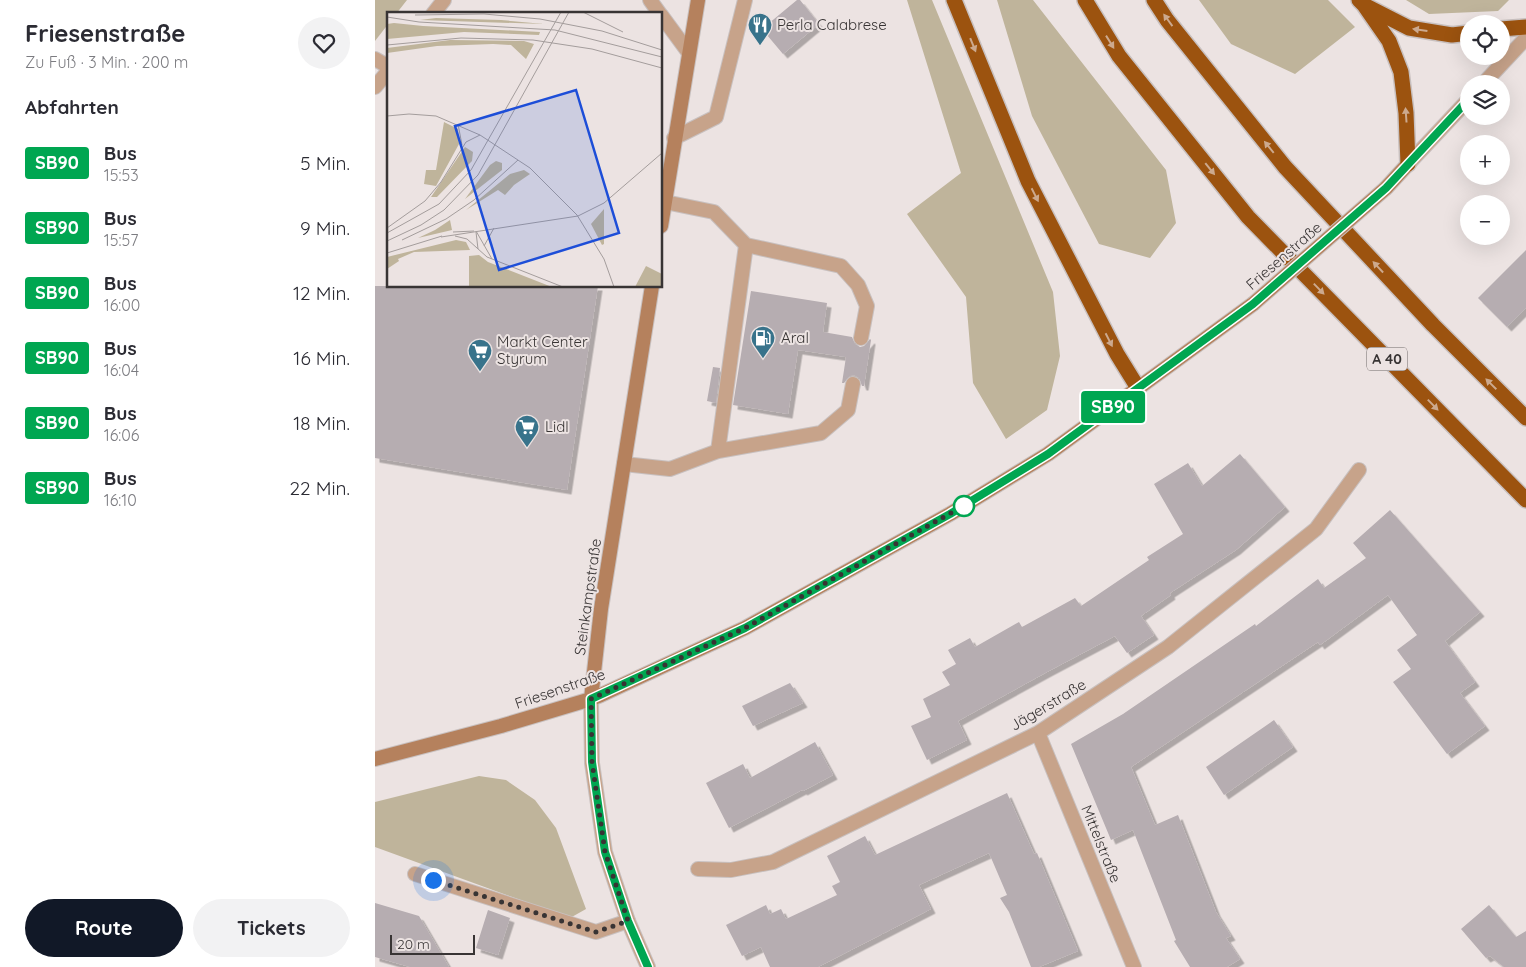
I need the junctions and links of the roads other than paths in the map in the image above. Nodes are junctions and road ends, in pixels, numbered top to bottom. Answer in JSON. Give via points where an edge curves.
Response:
{"nodes":[{"id":1,"x":444,"y":0,"type":"edge"},
{"id":2,"x":650,"y":0,"type":"edge"},
{"id":3,"x":698,"y":0,"type":"edge"},
{"id":4,"x":745,"y":0,"type":"edge"},
{"id":5,"x":955,"y":0,"type":"edge"},
{"id":6,"x":1085,"y":0,"type":"edge"},
{"id":7,"x":1154,"y":0,"type":"edge"},
{"id":8,"x":1361,"y":2,"type":"edge"},
{"id":9,"x":435,"y":12,"type":"edge"},
{"id":10,"x":659,"y":12,"type":"edge"},
{"id":11,"x":663,"y":17,"type":"edge"},
{"id":12,"x":1526,"y":27,"type":"edge"},
{"id":13,"x":1510,"y":28,"type":"edge"},
{"id":14,"x":1460,"y":34,"type":"edge"},
{"id":15,"x":1526,"y":38,"type":"edge"},
{"id":16,"x":689,"y":53,"type":"junction"},
{"id":17,"x":375,"y":59,"type":"edge"},
{"id":18,"x":387,"y":67,"type":"edge"},
{"id":19,"x":387,"y":71,"type":"edge"},
{"id":20,"x":1491,"y":75,"type":"edge"},
{"id":21,"x":375,"y":87,"type":"edge"},
{"id":22,"x":1460,"y":109,"type":"edge"},
{"id":23,"x":674,"y":138,"type":"junction"},
{"id":24,"x":1408,"y":164,"type":"junction"},
{"id":25,"x":665,"y":202,"type":"junction"},
{"id":26,"x":663,"y":214,"type":"edge"},
{"id":27,"x":746,"y":245,"type":"junction"},
{"id":28,"x":652,"y":288,"type":"edge"},
{"id":29,"x":861,"y":338,"type":"dead end"},
{"id":30,"x":853,"y":384,"type":"dead end"},
{"id":31,"x":1138,"y":388,"type":"junction"},
{"id":32,"x":1526,"y":418,"type":"edge"},
{"id":33,"x":718,"y":451,"type":"junction"},
{"id":34,"x":624,"y":464,"type":"junction"},
{"id":35,"x":1359,"y":470,"type":"dead end"},
{"id":36,"x":1526,"y":500,"type":"edge"},
{"id":37,"x":591,"y":699,"type":"junction"},
{"id":38,"x":1038,"y":733,"type":"junction"},
{"id":39,"x":375,"y":759,"type":"edge"},
{"id":40,"x":698,"y":870,"type":"dead end"},
{"id":41,"x":415,"y":874,"type":"dead end"},
{"id":42,"x":628,"y":921,"type":"junction"},
{"id":43,"x":649,"y":967,"type":"edge"},
{"id":44,"x":1133,"y":967,"type":"edge"}],
"edges":[{"from":1,"to":9,"type":"street"},
{"from":2,"to":10,"type":"street"},
{"from":3,"to":16,"type":"main road"},
{"from":4,"to":23,"type":"street","via":[[716,117]]},
{"from":5,"to":31,"type":"highway","one_way":true,"via":[[1028,181],[1117,354]]},
{"from":6,"to":36,"type":"highway","number":"A 40","one_way":true,"via":[[1119,56],[1248,217]]},
{"from":32,"to":7,"type":"highway","one_way":true,"via":[[1433,325],[1285,167]]},
{"from":14,"to":8,"type":"highway","one_way":true,"via":[[1409,28]]},
{"from":24,"to":8,"type":"highway","one_way":true,"via":[[1401,72],[1389,41]]},
{"from":11,"to":16,"type":"street"},
{"from":12,"to":13,"type":"highway"},
{"from":15,"to":20,"type":"street"},
{"from":16,"to":23,"type":"main road"},
{"from":17,"to":18,"type":"street"},
{"from":19,"to":21,"type":"street"},
{"from":22,"to":24,"type":"street","name":"Friesenstraße"},
{"from":23,"to":25,"type":"main road"},
{"from":24,"to":31,"type":"main road","name":"Friesenstraße","bridge":true,"via":[[1386,188],[1253,304]]},
{"from":25,"to":26,"type":"main road"},
{"from":25,"to":27,"type":"street","via":[[714,212]]},
{"from":27,"to":29,"type":"street","via":[[841,266],[858,285],[867,306]]},
{"from":27,"to":33,"type":"street"},
{"from":28,"to":34,"type":"main road","name":"Steinkampstraße"},
{"from":30,"to":33,"type":"street","via":[[848,410],[821,434]]},
{"from":31,"to":37,"type":"main road","name":"Friesenstraße","via":[[1048,454],[950,514],[745,628]]},
{"from":33,"to":34,"type":"street","via":[[670,469]]},
{"from":34,"to":37,"type":"main road","name":"Steinkampstraße","via":[[601,609]]},
{"from":35,"to":38,"type":"street","name":"Jägerstraße","via":[[1316,528],[1168,647]]},
{"from":37,"to":39,"type":"main road","name":"Friesenstraße"},
{"from":37,"to":42,"type":"street","name":"Steinkampstraße","via":[[592,762],[605,852]]},
{"from":38,"to":40,"type":"street","name":"Jägerstraße","via":[[773,862],[731,870]]},
{"from":38,"to":44,"type":"street","name":"Mittelstraße"},
{"from":41,"to":42,"type":"street","via":[[596,932]]},
{"from":42,"to":43,"type":"street","name":"Steinkampstraße"}]}
